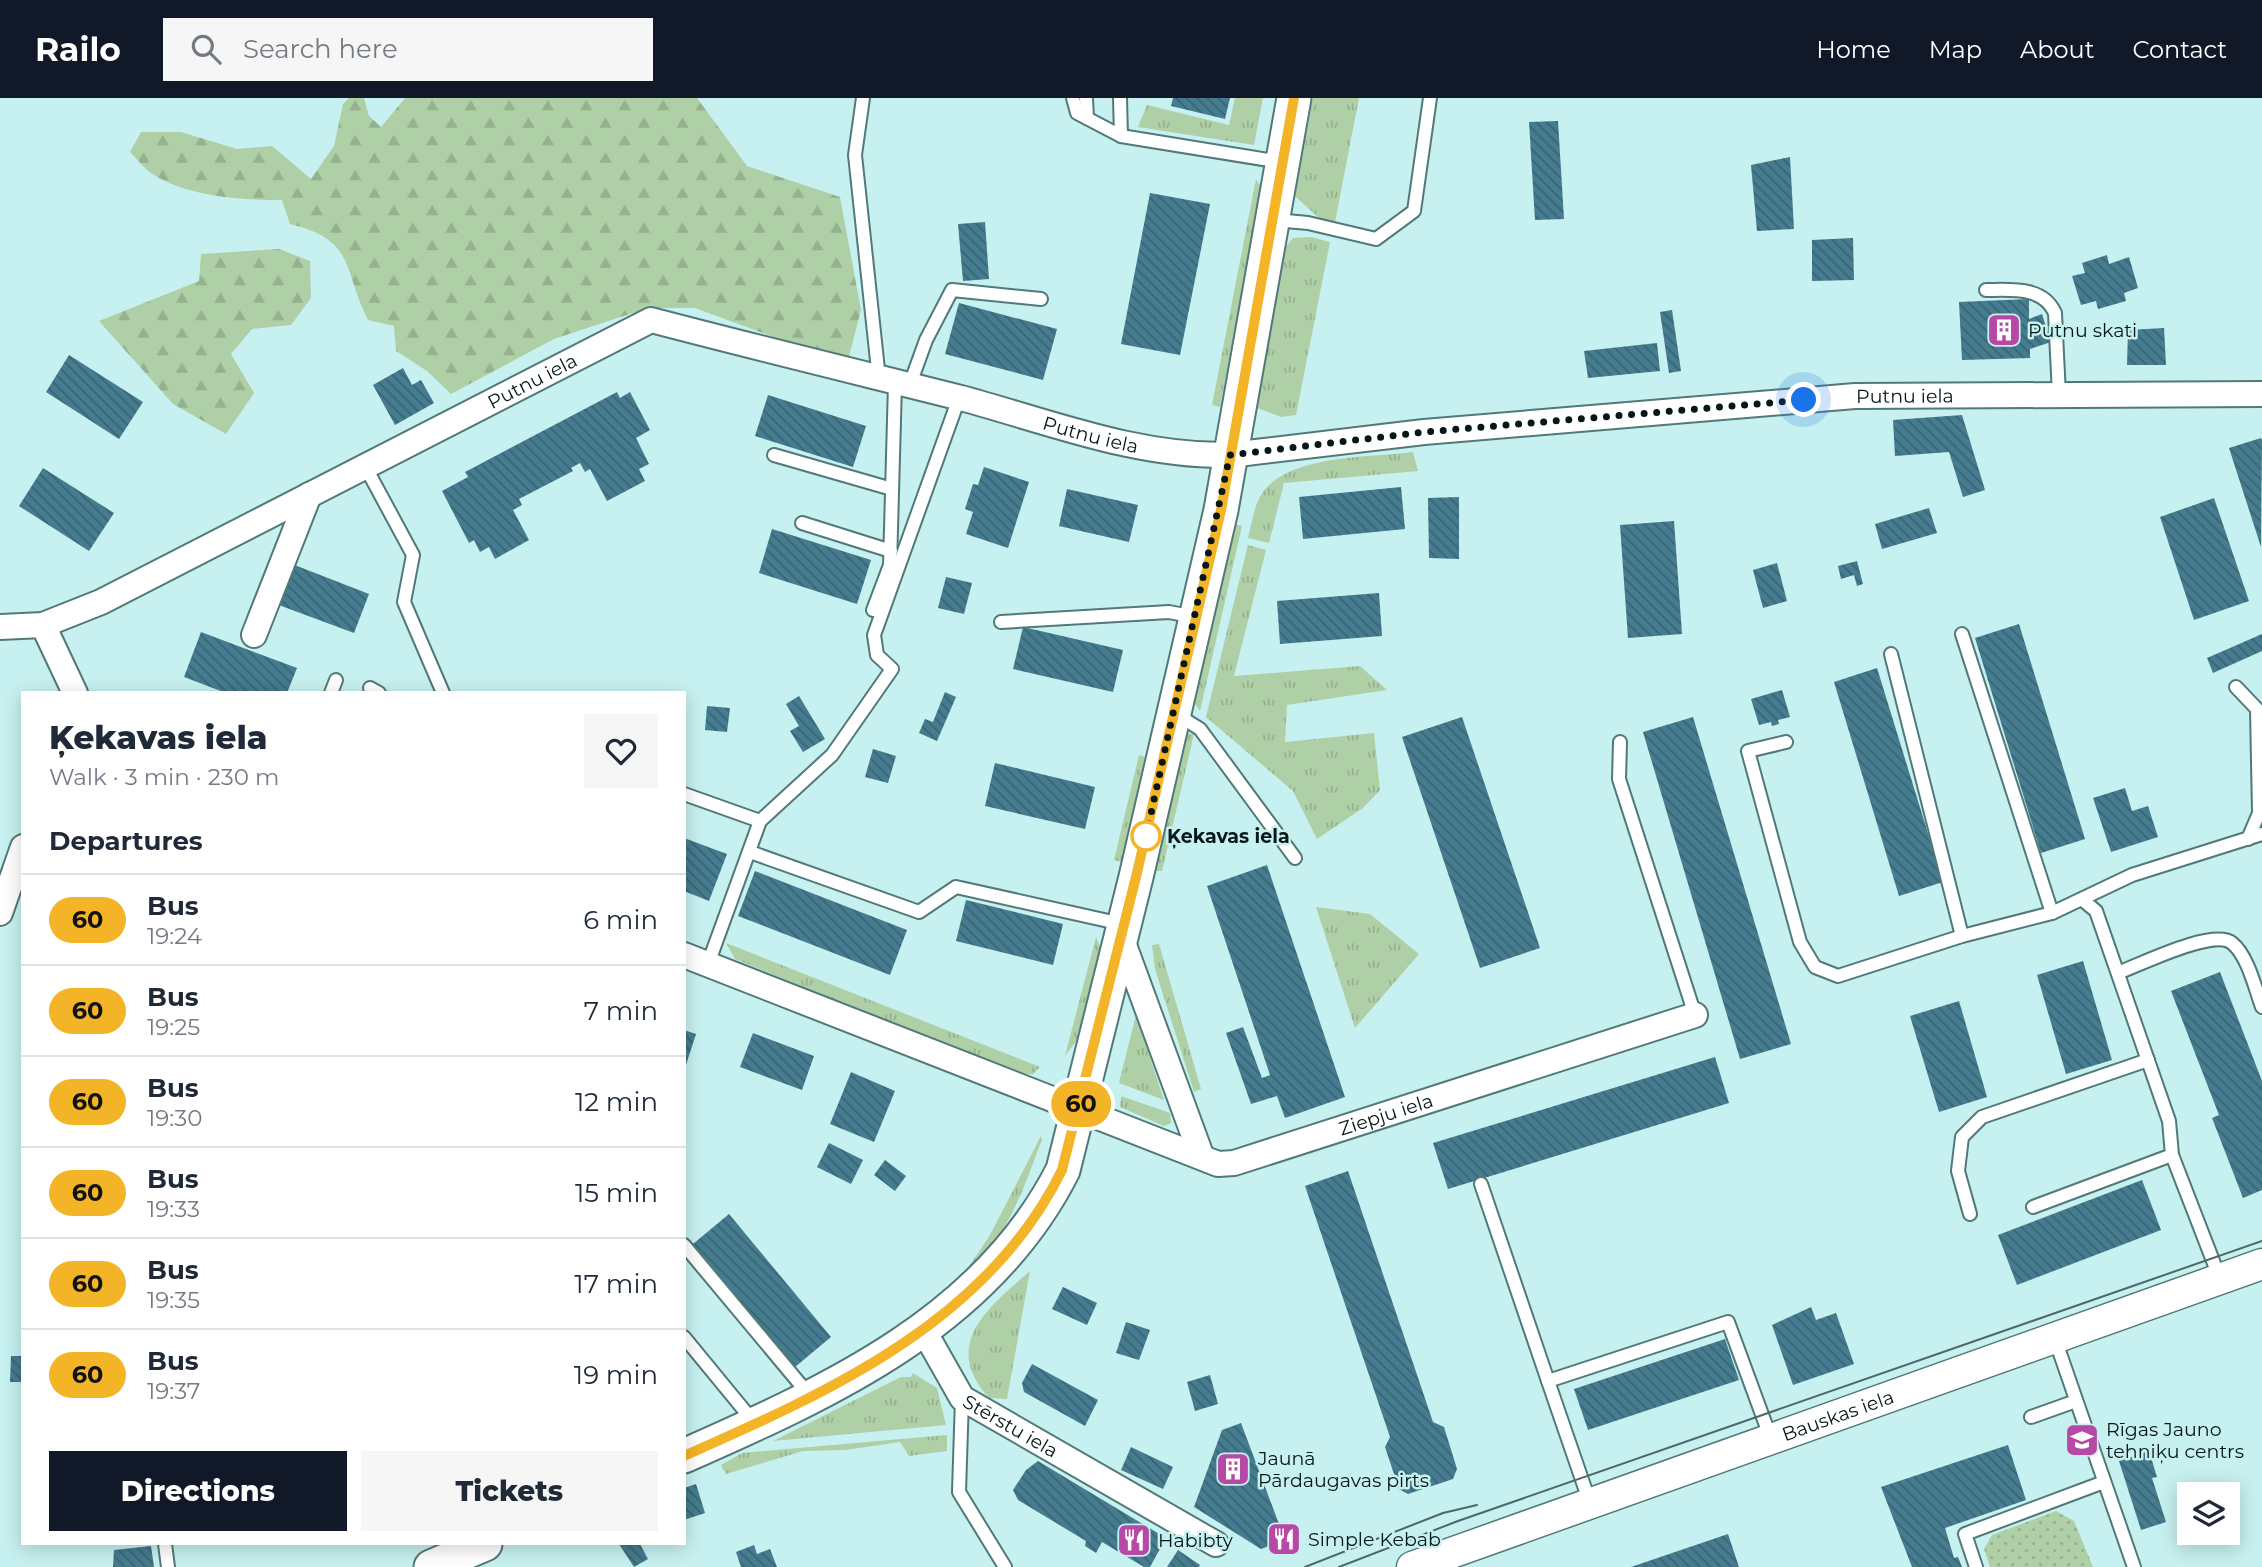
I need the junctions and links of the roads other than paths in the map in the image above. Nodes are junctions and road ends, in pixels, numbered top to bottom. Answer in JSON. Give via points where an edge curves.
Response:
{"nodes":[{"id":1,"x":863,"y":98,"type":"edge"},
{"id":2,"x":1073,"y":98,"type":"edge"},
{"id":3,"x":1086,"y":98,"type":"edge"},
{"id":4,"x":1120,"y":98,"type":"edge"},
{"id":5,"x":1294,"y":98,"type":"edge"},
{"id":6,"x":1430,"y":98,"type":"edge"},
{"id":7,"x":1087,"y":118,"type":"junction"},
{"id":8,"x":1121,"y":135,"type":"junction"},
{"id":9,"x":1281,"y":162,"type":"junction"},
{"id":10,"x":1272,"y":220,"type":"junction"},
{"id":11,"x":1986,"y":290,"type":"dead end"},
{"id":12,"x":1041,"y":299,"type":"dead end"},
{"id":13,"x":894,"y":384,"type":"junction"},
{"id":14,"x":2262,"y":394,"type":"edge"},
{"id":15,"x":2059,"y":395,"type":"junction"},
{"id":16,"x":959,"y":398,"type":"junction"},
{"id":17,"x":774,"y":455,"type":"dead end"},
{"id":18,"x":1230,"y":455,"type":"junction"},
{"id":19,"x":365,"y":466,"type":"junction"},
{"id":20,"x":892,"y":489,"type":"junction"},
{"id":21,"x":309,"y":495,"type":"junction"},
{"id":22,"x":802,"y":523,"type":"dead end"},
{"id":23,"x":891,"y":551,"type":"junction"},
{"id":24,"x":873,"y":610,"type":"dead end"},
{"id":25,"x":1195,"y":618,"type":"junction"},
{"id":26,"x":1002,"y":622,"type":"dead end"},
{"id":27,"x":43,"y":625,"type":"junction"},
{"id":28,"x":0,"y":627,"type":"edge"},
{"id":29,"x":1962,"y":634,"type":"dead end"},
{"id":30,"x":254,"y":635,"type":"dead end"},
{"id":31,"x":1891,"y":654,"type":"dead end"},
{"id":32,"x":336,"y":680,"type":"dead end"},
{"id":33,"x":2236,"y":687,"type":"dead end"},
{"id":34,"x":74,"y":691,"type":"edge"},
{"id":35,"x":332,"y":691,"type":"edge"},
{"id":36,"x":442,"y":691,"type":"edge"},
{"id":37,"x":1173,"y":712,"type":"junction"},
{"id":38,"x":1620,"y":742,"type":"dead end"},
{"id":39,"x":1786,"y":742,"type":"dead end"},
{"id":40,"x":686,"y":795,"type":"edge"},
{"id":41,"x":760,"y":821,"type":"junction"},
{"id":42,"x":2262,"y":834,"type":"edge"},
{"id":43,"x":2248,"y":839,"type":"junction"},
{"id":44,"x":21,"y":852,"type":"edge"},
{"id":45,"x":750,"y":852,"type":"junction"},
{"id":46,"x":1295,"y":858,"type":"dead end"},
{"id":47,"x":2084,"y":901,"type":"junction"},
{"id":48,"x":0,"y":913,"type":"edge"},
{"id":49,"x":2052,"y":913,"type":"junction"},
{"id":50,"x":1123,"y":931,"type":"junction"},
{"id":51,"x":1962,"y":936,"type":"junction"},
{"id":52,"x":686,"y":955,"type":"edge"},
{"id":53,"x":708,"y":964,"type":"junction"},
{"id":54,"x":2118,"y":973,"type":"junction"},
{"id":55,"x":2262,"y":1007,"type":"edge"},
{"id":56,"x":1695,"y":1015,"type":"joint"},
{"id":57,"x":2148,"y":1060,"type":"junction"},
{"id":58,"x":1080,"y":1111,"type":"junction"},
{"id":59,"x":1201,"y":1155,"type":"junction"},
{"id":60,"x":2172,"y":1155,"type":"junction"},
{"id":61,"x":1481,"y":1184,"type":"dead end"},
{"id":62,"x":2033,"y":1207,"type":"dead end"},
{"id":63,"x":1970,"y":1214,"type":"dead end"},
{"id":64,"x":686,"y":1247,"type":"edge"},
{"id":65,"x":2262,"y":1264,"type":"edge"},
{"id":66,"x":2221,"y":1279,"type":"junction"},
{"id":67,"x":924,"y":1331,"type":"junction"},
{"id":68,"x":2055,"y":1338,"type":"junction"},
{"id":69,"x":686,"y":1339,"type":"edge"},
{"id":70,"x":1548,"y":1381,"type":"junction"},
{"id":71,"x":811,"y":1397,"type":"junction"},
{"id":72,"x":962,"y":1398,"type":"junction"},
{"id":73,"x":2076,"y":1401,"type":"junction"},
{"id":74,"x":2031,"y":1417,"type":"dead end"},
{"id":75,"x":756,"y":1424,"type":"junction"},
{"id":76,"x":1771,"y":1439,"type":"junction"},
{"id":77,"x":686,"y":1455,"type":"edge"},
{"id":78,"x":2104,"y":1482,"type":"junction"},
{"id":79,"x":1590,"y":1504,"type":"junction"},
{"id":80,"x":1216,"y":1544,"type":"dead end"},
{"id":81,"x":165,"y":1545,"type":"edge"},
{"id":82,"x":483,"y":1545,"type":"edge"},
{"id":83,"x":168,"y":1567,"type":"edge"},
{"id":84,"x":432,"y":1567,"type":"edge"},
{"id":85,"x":1004,"y":1567,"type":"edge"},
{"id":86,"x":1412,"y":1567,"type":"edge"},
{"id":87,"x":1976,"y":1567,"type":"edge"},
{"id":88,"x":2134,"y":1567,"type":"edge"}],
"edges":[{"from":1,"to":13,"type":"lane","via":[[855,155]]},
{"from":2,"to":7,"type":"lane","via":[[1077,113]]},
{"from":3,"to":7,"type":"lane"},
{"from":4,"to":8,"type":"lane"},
{"from":5,"to":9,"type":"main road"},
{"from":6,"to":10,"type":"lane","via":[[1414,211],[1376,239],[1308,223]]},
{"from":7,"to":8,"type":"lane"},
{"from":8,"to":9,"type":"lane"},
{"from":9,"to":10,"type":"main road"},
{"from":10,"to":18,"type":"main road"},
{"from":11,"to":15,"type":"lane","via":[[2031,292],[2051,305]]},
{"from":12,"to":13,"type":"lane","via":[[952,290],[926,340]]},
{"from":13,"to":16,"type":"street","name":"Putnu iela"},
{"from":13,"to":19,"type":"street","name":"Putnu iela","via":[[651,320]]},
{"from":13,"to":20,"type":"lane"},
{"from":14,"to":15,"type":"street","name":"Putnu iela"},
{"from":15,"to":18,"type":"street","name":"Putnu iela","via":[[1855,396],[1424,432]]},
{"from":16,"to":18,"type":"street","name":"Putnu iela","via":[[1142,449]]},
{"from":16,"to":41,"type":"lane","via":[[874,635],[877,655],[892,669],[832,755]]},
{"from":17,"to":20,"type":"lane"},
{"from":18,"to":25,"type":"main road"},
{"from":19,"to":21,"type":"street","name":"Putnu iela"},
{"from":19,"to":36,"type":"lane","via":[[413,555],[404,602]]},
{"from":20,"to":23,"type":"lane"},
{"from":21,"to":27,"type":"street","name":"Putnu iela"},
{"from":21,"to":30,"type":"street"},
{"from":22,"to":23,"type":"lane"},
{"from":23,"to":24,"type":"lane"},
{"from":25,"to":26,"type":"lane","via":[[1169,612]]},
{"from":25,"to":37,"type":"main road"},
{"from":27,"to":28,"type":"street","name":"Putnu iela"},
{"from":27,"to":34,"type":"street"},
{"from":29,"to":49,"type":"lane"},
{"from":31,"to":51,"type":"lane"},
{"from":32,"to":35,"type":"lane"},
{"from":33,"to":43,"type":"lane","via":[[2257,709],[2259,813]]},
{"from":37,"to":46,"type":"lane","via":[[1200,729]]},
{"from":37,"to":50,"type":"main road"},
{"from":38,"to":56,"type":"lane","via":[[1619,779]]},
{"from":39,"to":51,"type":"lane","via":[[1748,751],[1800,942],[1815,967],[1838,976]]},
{"from":40,"to":41,"type":"lane"},
{"from":41,"to":45,"type":"lane"},
{"from":42,"to":43,"type":"lane"},
{"from":43,"to":47,"type":"lane","via":[[2132,875]]},
{"from":44,"to":48,"type":"street"},
{"from":45,"to":50,"type":"lane","via":[[919,912],[956,887]]},
{"from":45,"to":53,"type":"lane"},
{"from":47,"to":49,"type":"lane"},
{"from":47,"to":54,"type":"lane","via":[[2096,911]]},
{"from":49,"to":51,"type":"lane"},
{"from":50,"to":58,"type":"main road"},
{"from":50,"to":59,"type":"street"},
{"from":52,"to":53,"type":"street"},
{"from":53,"to":58,"type":"street"},
{"from":54,"to":55,"type":"lane","via":[[2214,937],[2230,941],[2240,951]]},
{"from":54,"to":57,"type":"lane"},
{"from":56,"to":59,"type":"street","name":"Ziepju iela","via":[[1234,1163],[1218,1164]]},
{"from":57,"to":60,"type":"lane","via":[[2169,1121]]},
{"from":57,"to":63,"type":"lane","via":[[1982,1117],[1962,1137],[1958,1171]]},
{"from":58,"to":59,"type":"street","name":"Ziepju iela"},
{"from":58,"to":67,"type":"main road","via":[[1062,1170],[1020,1240],[969,1294]]},
{"from":60,"to":62,"type":"lane"},
{"from":60,"to":66,"type":"lane"},
{"from":61,"to":70,"type":"lane"},
{"from":64,"to":71,"type":"lane"},
{"from":65,"to":66,"type":"street","name":"Bauskas iela"},
{"from":66,"to":68,"type":"street","name":"Bauskas iela"},
{"from":67,"to":71,"type":"main road"},
{"from":67,"to":72,"type":"street","name":"Stērstu iela"},
{"from":68,"to":73,"type":"lane"},
{"from":68,"to":76,"type":"street","name":"Bauskas iela"},
{"from":69,"to":75,"type":"lane"},
{"from":70,"to":76,"type":"lane","via":[[1728,1322]]},
{"from":70,"to":79,"type":"lane"},
{"from":71,"to":75,"type":"main road"},
{"from":72,"to":80,"type":"street","name":"Stērstu iela"},
{"from":72,"to":85,"type":"lane","via":[[959,1492]]},
{"from":73,"to":74,"type":"lane"},
{"from":73,"to":78,"type":"lane"},
{"from":75,"to":77,"type":"main road"},
{"from":76,"to":79,"type":"street","name":"Bauskas iela"},
{"from":78,"to":87,"type":"lane","via":[[1965,1534]]},
{"from":78,"to":88,"type":"lane"},
{"from":79,"to":86,"type":"street","name":"Bauskas iela"},
{"from":81,"to":83,"type":"lane"},
{"from":82,"to":84,"type":"main road"}]}
